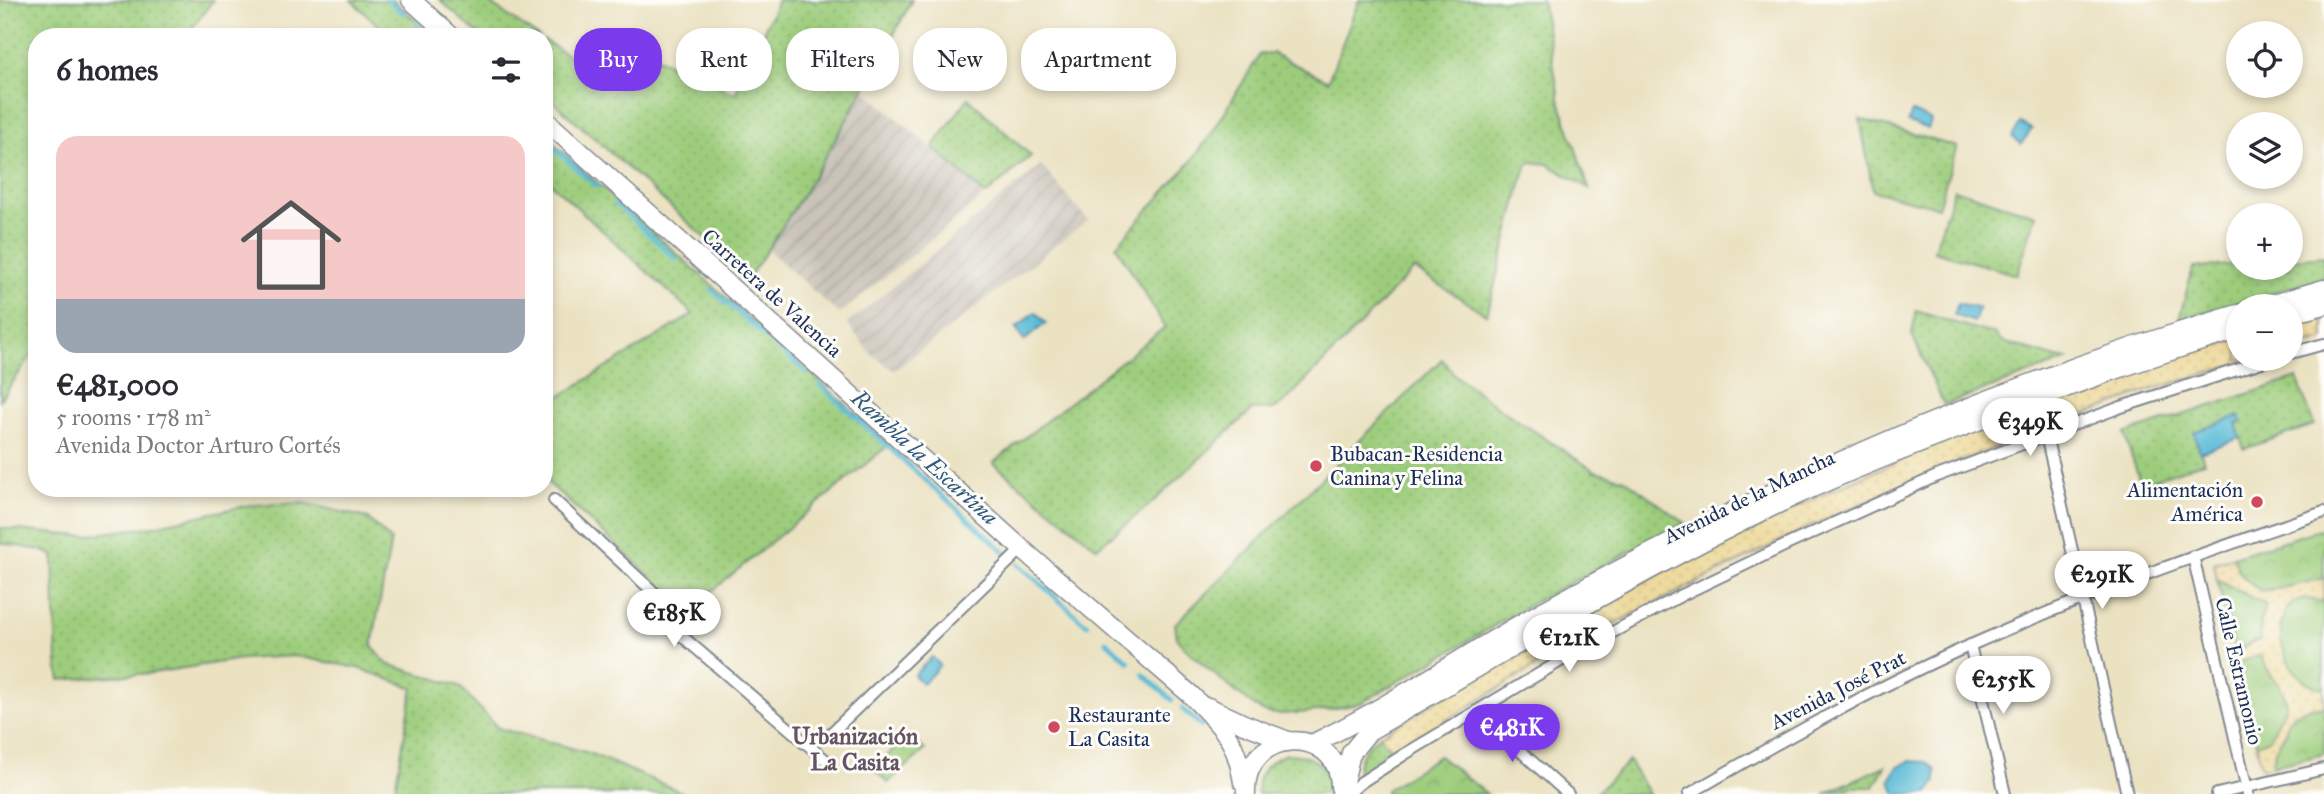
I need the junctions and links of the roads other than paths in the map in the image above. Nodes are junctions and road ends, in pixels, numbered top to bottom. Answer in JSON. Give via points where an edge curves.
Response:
{"nodes":[{"id":1,"x":411,"y":0,"type":"edge"},
{"id":2,"x":442,"y":28,"type":"edge"},
{"id":3,"x":553,"y":127,"type":"edge"},
{"id":4,"x":2324,"y":289,"type":"edge"},
{"id":5,"x":2303,"y":295,"type":"edge"},
{"id":6,"x":2324,"y":304,"type":"edge"},
{"id":7,"x":2303,"y":310,"type":"edge"},
{"id":8,"x":2226,"y":318,"type":"edge"},
{"id":9,"x":2226,"y":334,"type":"edge"},
{"id":10,"x":2324,"y":344,"type":"edge"},
{"id":11,"x":2303,"y":350,"type":"edge"},
{"id":12,"x":2234,"y":371,"type":"edge"},
{"id":13,"x":2046,"y":435,"type":"junction"},
{"id":14,"x":554,"y":500,"type":"dead end"},
{"id":15,"x":2324,"y":512,"type":"edge"},
{"id":16,"x":1022,"y":549,"type":"junction"},
{"id":17,"x":2193,"y":556,"type":"junction"},
{"id":18,"x":2083,"y":600,"type":"junction"},
{"id":19,"x":1970,"y":645,"type":"junction"},
{"id":20,"x":1191,"y":695,"type":"junction"},
{"id":21,"x":1476,"y":711,"type":"junction"},
{"id":22,"x":1288,"y":741,"type":"junction"},
{"id":23,"x":804,"y":743,"type":"junction"},
{"id":24,"x":1312,"y":744,"type":"junction"},
{"id":25,"x":829,"y":762,"type":"dead end"},
{"id":26,"x":2324,"y":769,"type":"edge"},
{"id":27,"x":2247,"y":791,"type":"edge"},
{"id":28,"x":1246,"y":794,"type":"edge"},
{"id":29,"x":1340,"y":794,"type":"edge"},
{"id":30,"x":1348,"y":794,"type":"edge"},
{"id":31,"x":1569,"y":794,"type":"edge"},
{"id":32,"x":1689,"y":794,"type":"edge"},
{"id":33,"x":2005,"y":794,"type":"edge"},
{"id":34,"x":2127,"y":794,"type":"edge"},
{"id":35,"x":2217,"y":794,"type":"edge"}],
"edges":[{"from":1,"to":2,"type":"main road"},
{"from":3,"to":16,"type":"main road","name":"Carretera de Valencia"},
{"from":4,"to":5,"type":"main road"},
{"from":6,"to":7,"type":"main road"},
{"from":8,"to":24,"type":"main road","name":"Avenida de la Mancha","via":[[2037,380],[1751,502],[1545,610]]},
{"from":9,"to":29,"type":"main road","name":"Avenida de la Mancha","via":[[2063,388],[1928,440],[1784,501],[1676,556],[1369,731],[1351,752]]},
{"from":10,"to":11,"type":"street"},
{"from":12,"to":13,"type":"street"},
{"from":13,"to":18,"type":"street"},
{"from":13,"to":21,"type":"street","via":[[1937,476],[1682,595]]},
{"from":14,"to":23,"type":"street","via":[[660,597],[683,637]]},
{"from":15,"to":17,"type":"street","name":"Avenida José Prat"},
{"from":16,"to":20,"type":"main road","name":"Carretera de Valencia"},
{"from":16,"to":23,"type":"street","via":[[827,737]]},
{"from":17,"to":18,"type":"street","name":"Avenida José Prat"},
{"from":17,"to":27,"type":"street","name":"Calle Estramonio"},
{"from":18,"to":19,"type":"street","name":"Avenida José Prat"},
{"from":18,"to":34,"type":"street"},
{"from":19,"to":32,"type":"street","name":"Avenida José Prat","via":[[1789,736]]},
{"from":19,"to":33,"type":"street"},
{"from":20,"to":22,"type":"main road","name":"Carretera de Valencia","via":[[1209,708]]},
{"from":20,"to":28,"type":"main road","name":"Carretera de Valencia","via":[[1233,743]]},
{"from":21,"to":30,"type":"street"},
{"from":21,"to":31,"type":"street"},
{"from":22,"to":24,"type":"main road","name":"Carretera de Valencia"},
{"from":22,"to":28,"type":"main road","via":[[1259,754],[1250,767]]},
{"from":23,"to":25,"type":"street"},
{"from":24,"to":29,"type":"main road","via":[[1335,765]]},
{"from":26,"to":27,"type":"street"},
{"from":27,"to":35,"type":"street"}]}
